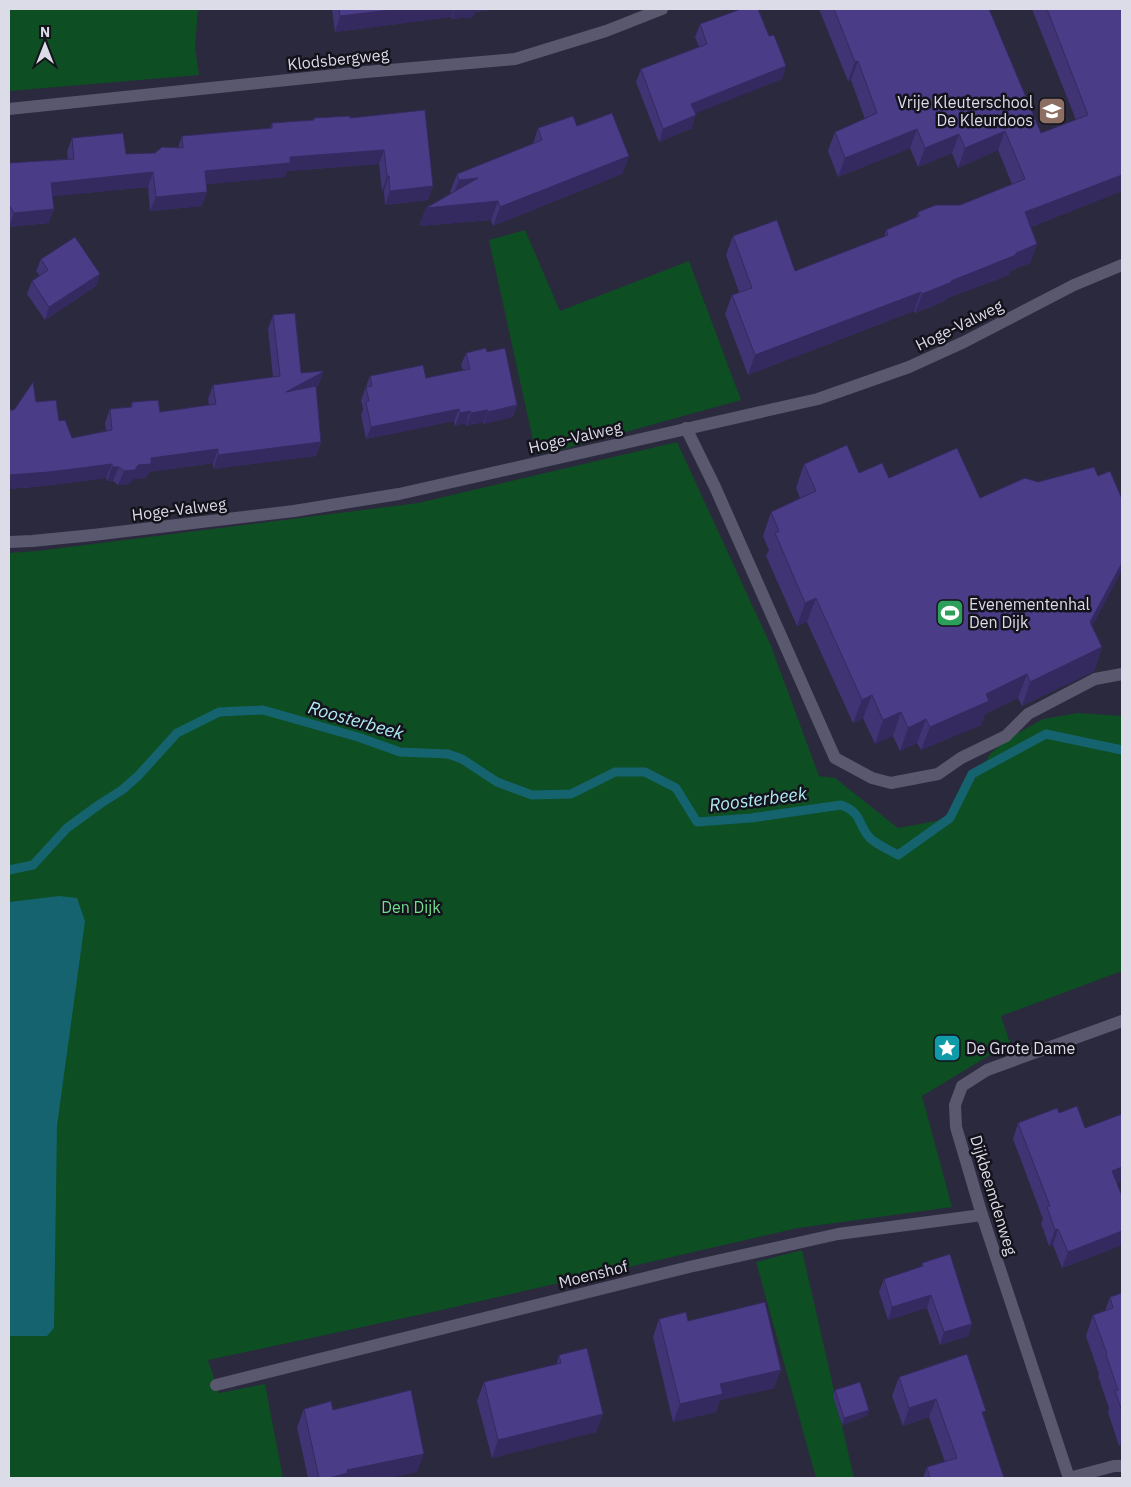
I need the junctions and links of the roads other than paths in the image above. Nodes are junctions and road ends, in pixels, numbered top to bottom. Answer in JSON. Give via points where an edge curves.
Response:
{"nodes":[{"id":1,"x":662,"y":9,"type":"edge"},
{"id":2,"x":9,"y":109,"type":"edge"},
{"id":3,"x":1122,"y":265,"type":"edge"},
{"id":4,"x":686,"y":428,"type":"junction"},
{"id":5,"x":9,"y":542,"type":"edge"},
{"id":6,"x":1122,"y":674,"type":"edge"},
{"id":7,"x":1122,"y":1021,"type":"edge"},
{"id":8,"x":982,"y":1215,"type":"junction"},
{"id":9,"x":216,"y":1385,"type":"dead end"},
{"id":10,"x":1122,"y":1466,"type":"edge"},
{"id":11,"x":1069,"y":1478,"type":"edge"}],
"edges":[{"from":1,"to":2,"type":"street","name":"Klodsbergweg","via":[[606,31],[515,59]]},
{"from":3,"to":4,"type":"street","name":"Hoge-Valweg","via":[[1074,285],[909,367],[818,399]]},
{"from":4,"to":5,"type":"street","name":"Hoge-Valweg","via":[[399,494],[294,511]]},
{"from":4,"to":6,"type":"street","via":[[835,758],[872,778],[891,783],[938,774],[961,758],[1006,736],[1028,714],[1095,679]]},
{"from":7,"to":8,"type":"street","name":"Dijkbeemdenweg","via":[[987,1070],[962,1086],[955,1105],[956,1127]]},
{"from":8,"to":9,"type":"street","name":"Moenshof","via":[[838,1234],[689,1267]]},
{"from":8,"to":11,"type":"street","name":"Dijkbeemdenweg"},
{"from":10,"to":11,"type":"street"}]}
